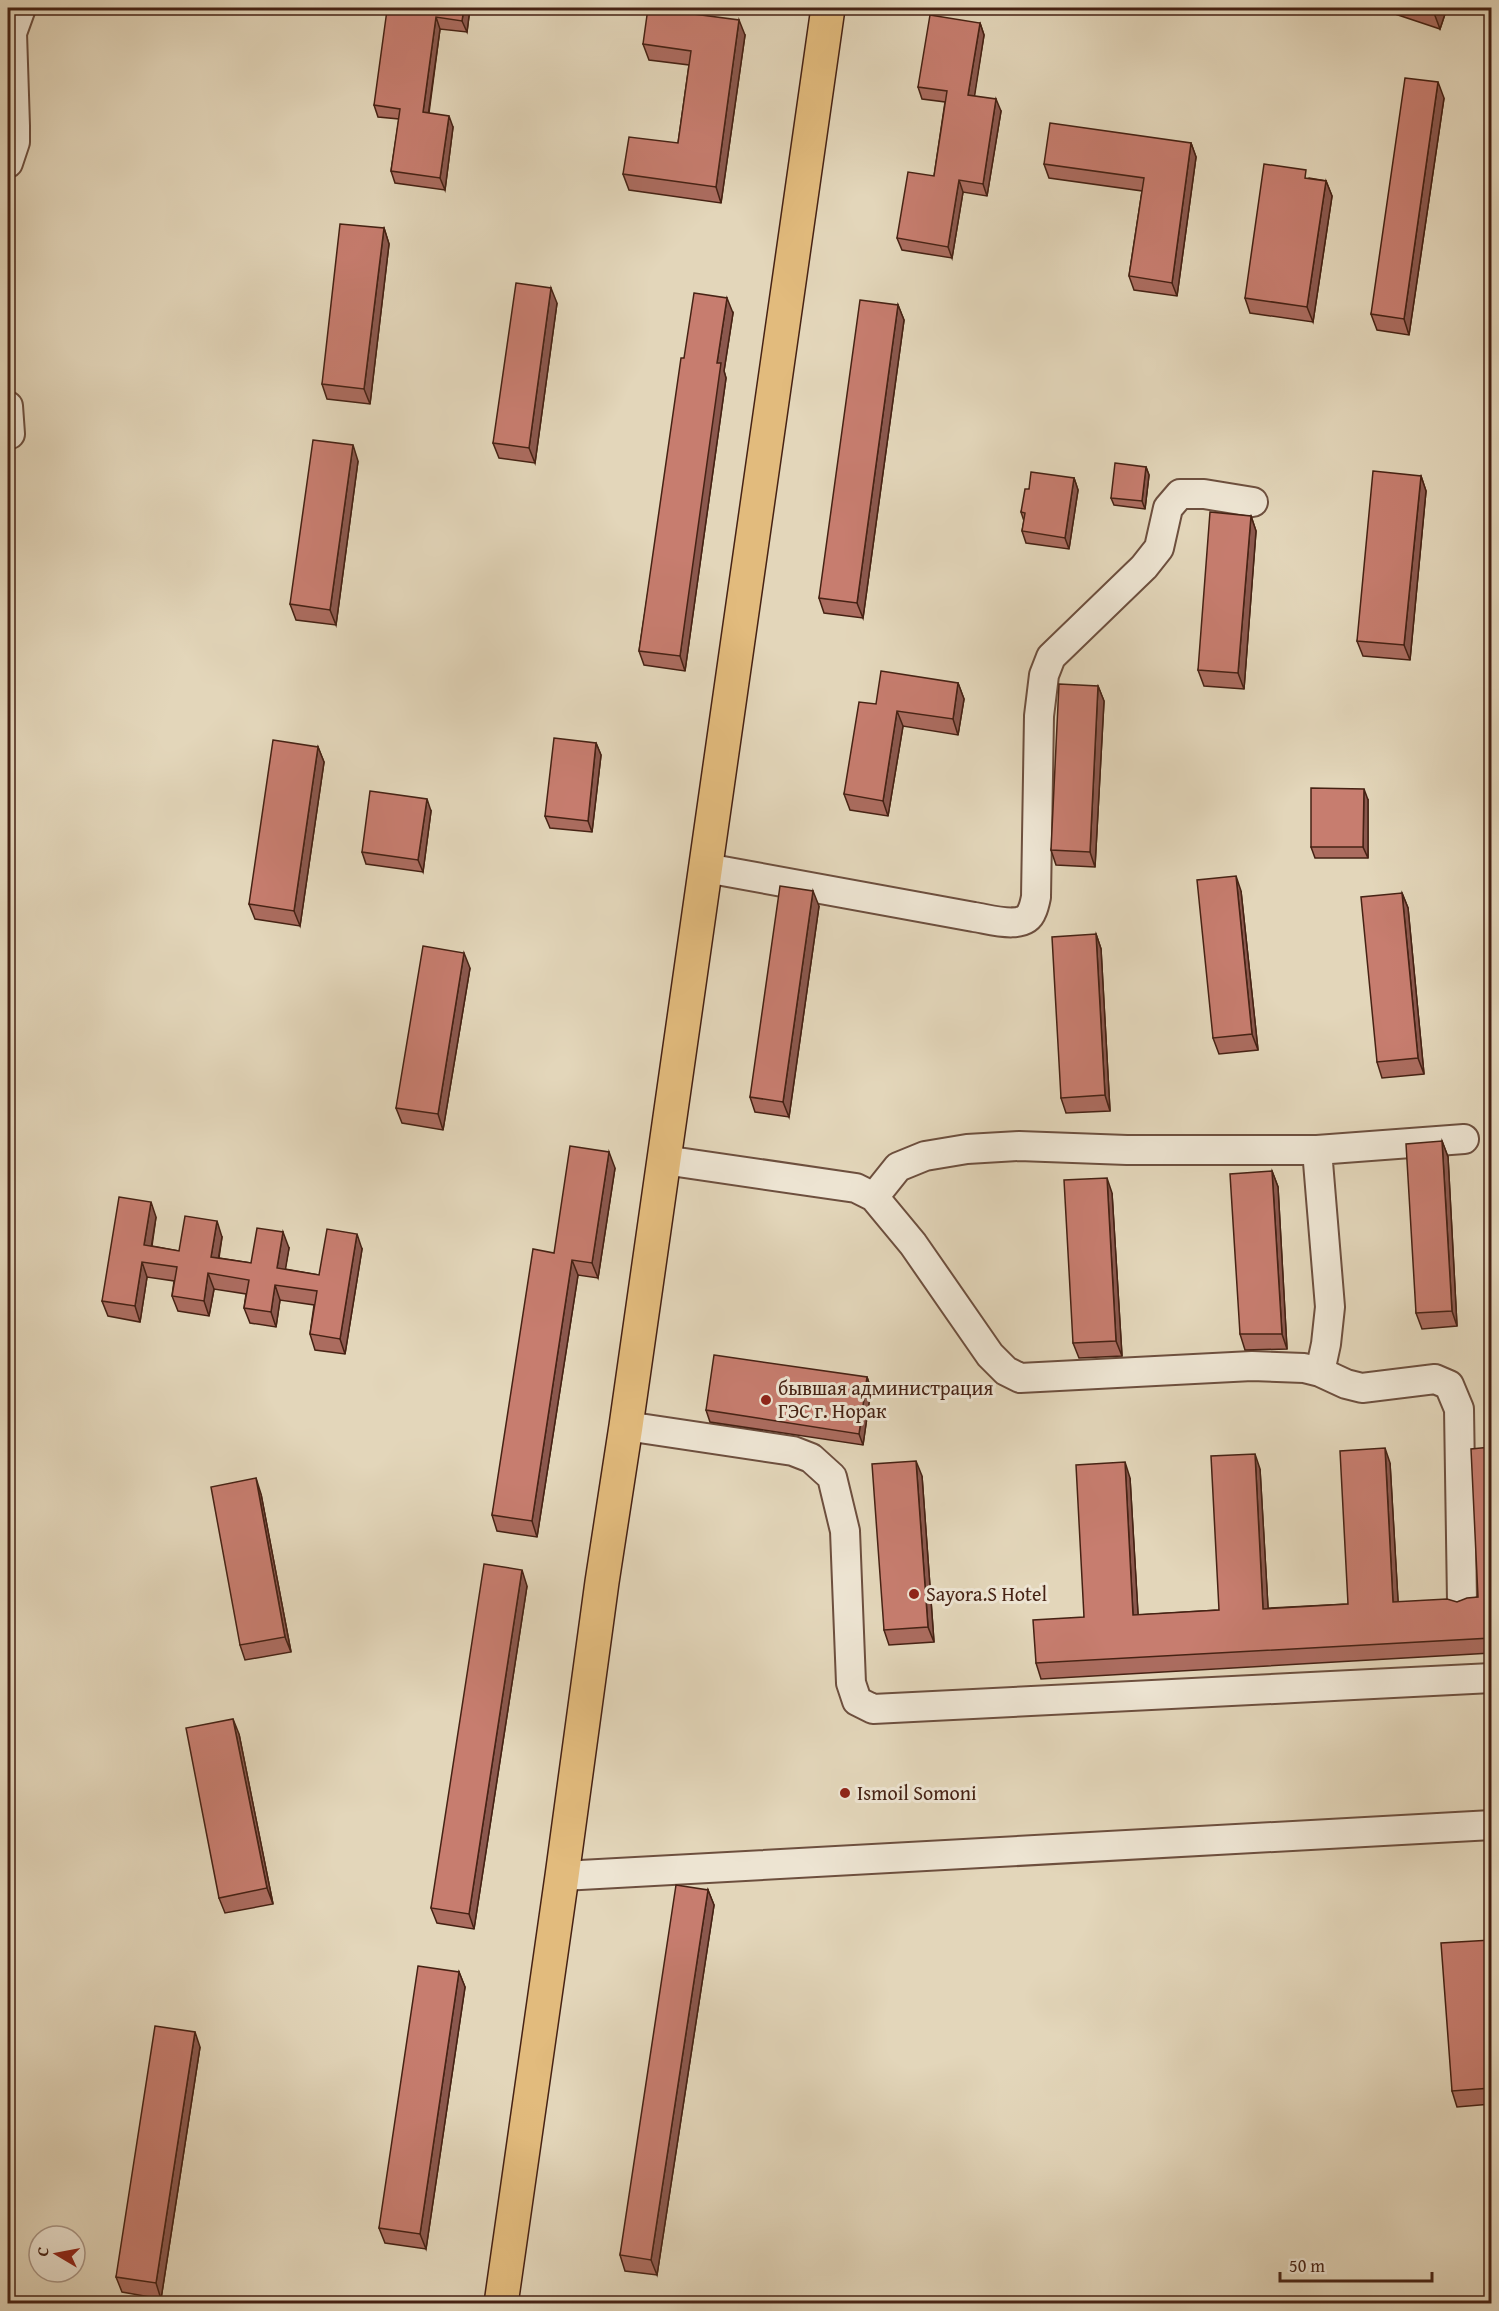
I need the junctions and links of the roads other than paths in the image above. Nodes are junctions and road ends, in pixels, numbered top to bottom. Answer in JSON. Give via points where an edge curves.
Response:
{"nodes":[{"id":1,"x":21,"y":8,"type":"edge"},
{"id":2,"x":828,"y":8,"type":"edge"},
{"id":3,"x":8,"y":163,"type":"edge"},
{"id":4,"x":1253,"y":502,"type":"dead end"},
{"id":5,"x":706,"y":868,"type":"junction"},
{"id":6,"x":1464,"y":1139,"type":"dead end"},
{"id":7,"x":1317,"y":1150,"type":"junction"},
{"id":8,"x":664,"y":1160,"type":"junction"},
{"id":9,"x":874,"y":1197,"type":"junction"},
{"id":10,"x":1320,"y":1372,"type":"junction"},
{"id":11,"x":626,"y":1426,"type":"junction"},
{"id":12,"x":1462,"y":1601,"type":"edge"},
{"id":13,"x":1491,"y":1678,"type":"edge"},
{"id":14,"x":1491,"y":1825,"type":"edge"},
{"id":15,"x":562,"y":1876,"type":"junction"},
{"id":16,"x":501,"y":2304,"type":"edge"}],
"edges":[{"from":1,"to":3,"type":"street","via":[[12,33],[15,142]]},
{"from":2,"to":5,"type":"main road"},
{"from":4,"to":5,"type":"street","via":[[1180,494],[1168,508],[1159,548],[1144,567],[1051,657],[1044,675],[1040,716],[1036,897],[1032,914],[1023,921],[974,917]]},
{"from":5,"to":8,"type":"main road"},
{"from":6,"to":7,"type":"street"},
{"from":7,"to":9,"type":"street","via":[[1019,1146],[967,1149],[925,1156],[898,1167]]},
{"from":7,"to":10,"type":"street","via":[[1330,1307]]},
{"from":8,"to":9,"type":"street","via":[[856,1188]]},
{"from":8,"to":11,"type":"main road"},
{"from":9,"to":10,"type":"street","via":[[913,1244],[990,1355],[1005,1371],[1020,1378],[1252,1366]]},
{"from":10,"to":12,"type":"street","via":[[1362,1388],[1435,1379],[1449,1385],[1459,1409]]},
{"from":11,"to":13,"type":"street","via":[[793,1451],[811,1458],[832,1477],[845,1531],[851,1683],[857,1701],[873,1709]]},
{"from":11,"to":15,"type":"main road"},
{"from":14,"to":15,"type":"street"},
{"from":15,"to":16,"type":"main road"}]}
